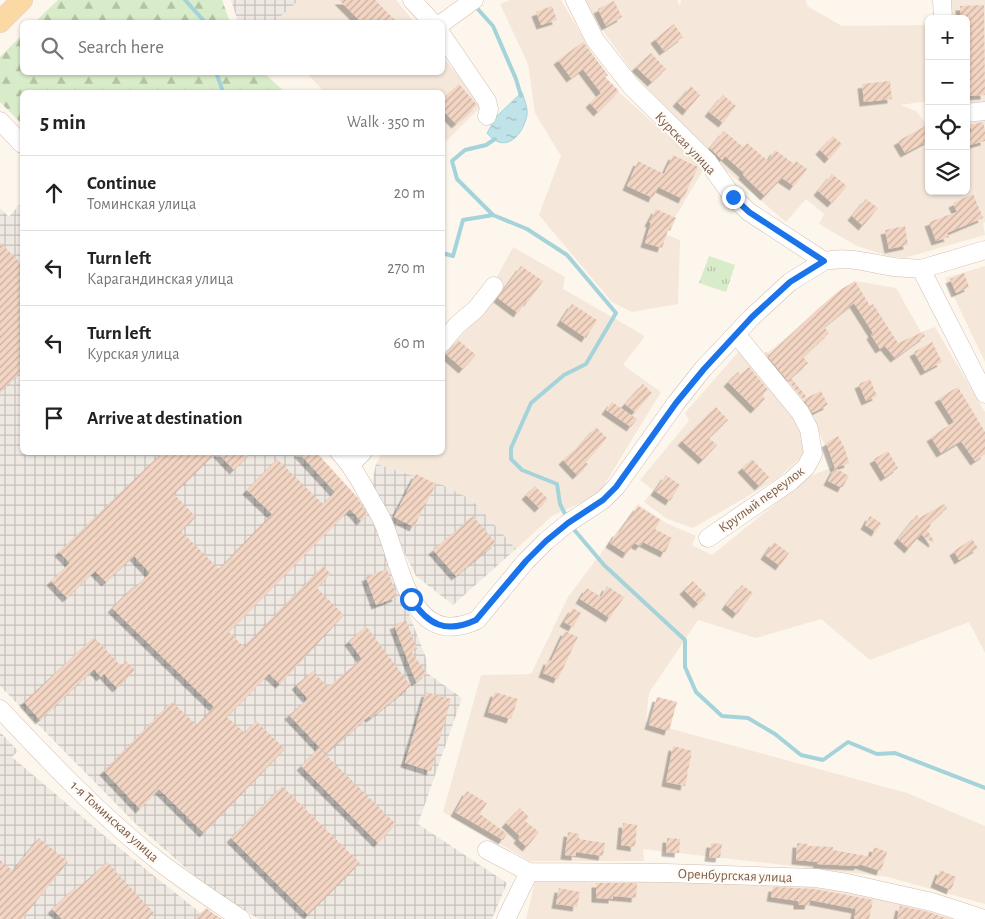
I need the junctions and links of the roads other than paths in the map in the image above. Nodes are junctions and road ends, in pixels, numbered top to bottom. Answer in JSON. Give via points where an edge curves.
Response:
{"nodes":[{"id":1,"x":22,"y":0,"type":"edge"},
{"id":2,"x":412,"y":0,"type":"edge"},
{"id":3,"x":474,"y":0,"type":"edge"},
{"id":4,"x":575,"y":0,"type":"edge"},
{"id":5,"x":942,"y":0,"type":"edge"},
{"id":6,"x":943,"y":15,"type":"edge"},
{"id":7,"x":430,"y":20,"type":"edge"},
{"id":8,"x":445,"y":21,"type":"edge"},
{"id":9,"x":0,"y":22,"type":"edge"},
{"id":10,"x":445,"y":39,"type":"edge"},
{"id":11,"x":985,"y":111,"type":"edge"},
{"id":12,"x":970,"y":113,"type":"edge"},
{"id":13,"x":487,"y":116,"type":"dead end"},
{"id":14,"x":0,"y":121,"type":"edge"},
{"id":15,"x":20,"y":142,"type":"edge"},
{"id":16,"x":985,"y":250,"type":"edge"},
{"id":17,"x":824,"y":261,"type":"junction"},
{"id":18,"x":921,"y":269,"type":"junction"},
{"id":19,"x":494,"y":286,"type":"dead end"},
{"id":20,"x":736,"y":334,"type":"junction"},
{"id":21,"x":445,"y":339,"type":"edge"},
{"id":22,"x":985,"y":394,"type":"edge"},
{"id":23,"x":351,"y":456,"type":"edge"},
{"id":24,"x":708,"y":538,"type":"dead end"},
{"id":25,"x":0,"y":709,"type":"edge"},
{"id":26,"x":487,"y":850,"type":"dead end"},
{"id":27,"x":529,"y":872,"type":"junction"},
{"id":28,"x":241,"y":919,"type":"edge"},
{"id":29,"x":506,"y":919,"type":"edge"},
{"id":30,"x":984,"y":919,"type":"edge"}],
"edges":[{"from":1,"to":9,"type":"main road"},
{"from":2,"to":7,"type":"street"},
{"from":3,"to":8,"type":"street"},
{"from":4,"to":17,"type":"street","name":"Курская улица","via":[[595,40],[613,65],[708,162],[733,197],[749,212]]},
{"from":5,"to":6,"type":"street"},
{"from":10,"to":13,"type":"street","via":[[487,101]]},
{"from":11,"to":12,"type":"street"},
{"from":14,"to":15,"type":"street"},
{"from":16,"to":18,"type":"street"},
{"from":17,"to":18,"type":"street","via":[[856,259]]},
{"from":17,"to":20,"type":"street","via":[[790,282]]},
{"from":18,"to":22,"type":"street"},
{"from":19,"to":21,"type":"street"},
{"from":20,"to":23,"type":"street","via":[[676,403],[616,487],[546,541],[476,620],[466,625],[451,628],[434,624],[420,613],[411,599],[385,525]]},
{"from":20,"to":24,"type":"street","name":"Круглый переулок","via":[[800,412],[809,429],[813,454],[806,467],[791,481]]},
{"from":25,"to":28,"type":"street","name":"1-я Томинская улица","via":[[122,831],[194,888]]},
{"from":26,"to":27,"type":"street","name":"Оренбургская улица"},
{"from":27,"to":29,"type":"street"},
{"from":27,"to":30,"type":"street","name":"Оренбургская улица","via":[[816,878],[932,902]]}]}
